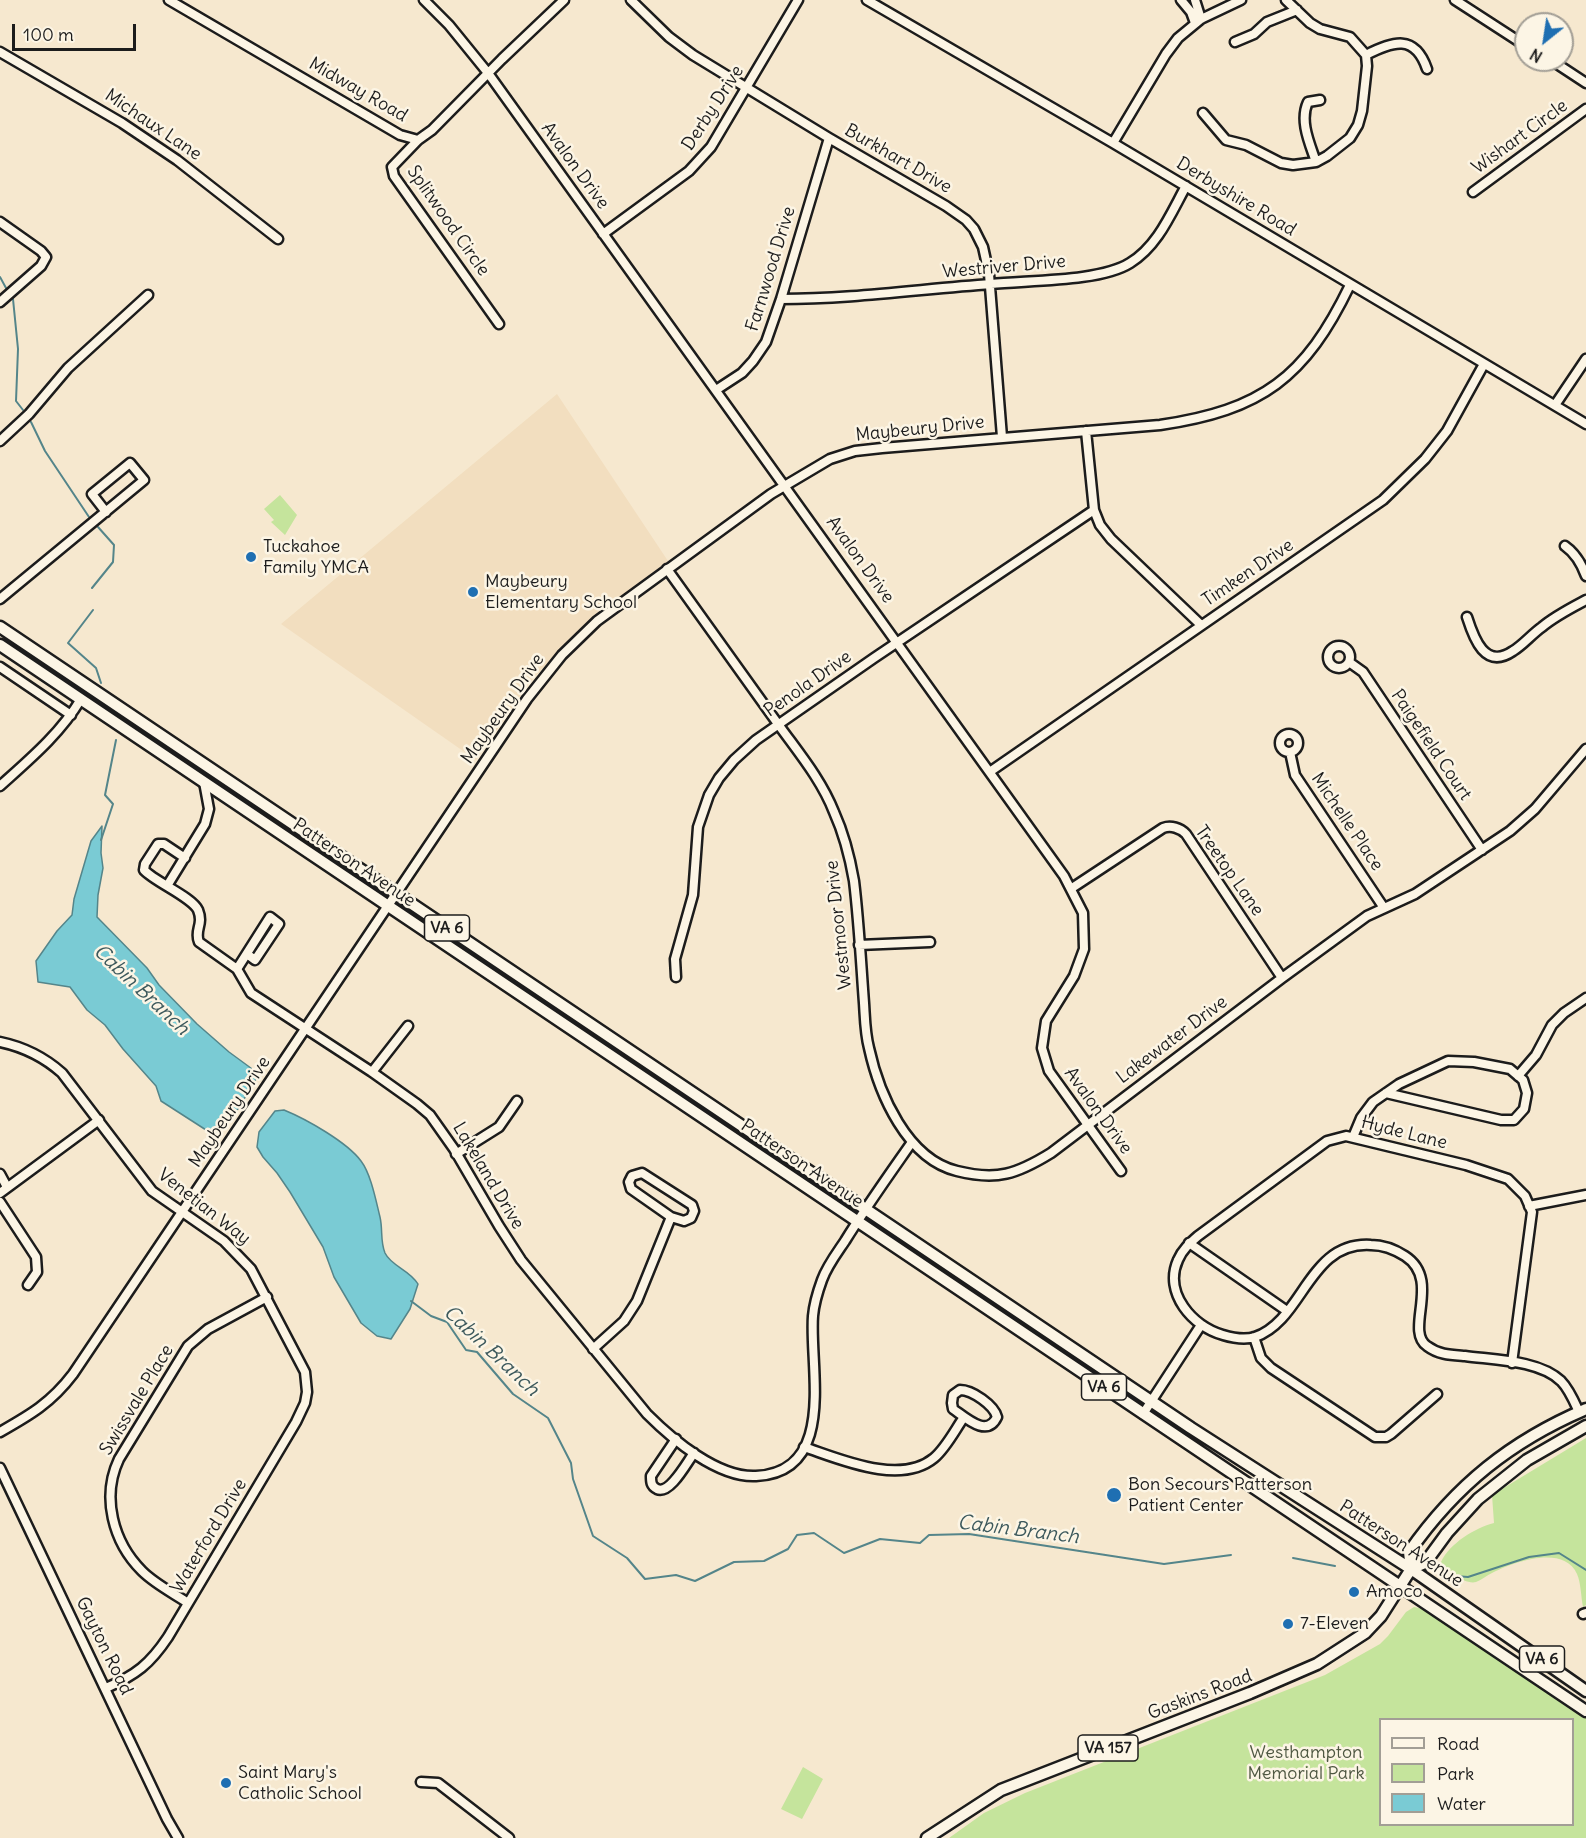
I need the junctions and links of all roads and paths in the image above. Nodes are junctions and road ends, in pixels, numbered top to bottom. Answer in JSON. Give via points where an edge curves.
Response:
{"nodes":[{"id":1,"x":169,"y":0,"type":"edge"},
{"id":2,"x":424,"y":0,"type":"edge"},
{"id":3,"x":564,"y":0,"type":"edge"},
{"id":4,"x":631,"y":0,"type":"edge"},
{"id":5,"x":798,"y":0,"type":"edge"},
{"id":6,"x":867,"y":0,"type":"edge"},
{"id":7,"x":1181,"y":0,"type":"edge"},
{"id":8,"x":1195,"y":0,"type":"edge"},
{"id":9,"x":1241,"y":0,"type":"edge"},
{"id":10,"x":1286,"y":0,"type":"edge"},
{"id":11,"x":1299,"y":0,"type":"edge"},
{"id":12,"x":1460,"y":2,"type":"edge"},
{"id":13,"x":1297,"y":10,"type":"junction"},
{"id":14,"x":1198,"y":21,"type":"junction"},
{"id":15,"x":1514,"y":37,"type":"edge"},
{"id":16,"x":1235,"y":42,"type":"dead end"},
{"id":17,"x":0,"y":52,"type":"edge"},
{"id":18,"x":1366,"y":55,"type":"junction"},
{"id":19,"x":1427,"y":69,"type":"dead end"},
{"id":20,"x":1569,"y":72,"type":"edge"},
{"id":21,"x":488,"y":73,"type":"junction"},
{"id":22,"x":1586,"y":83,"type":"edge"},
{"id":23,"x":746,"y":87,"type":"junction"},
{"id":24,"x":1320,"y":100,"type":"dead end"},
{"id":25,"x":1586,"y":109,"type":"edge"},
{"id":26,"x":1203,"y":113,"type":"dead end"},
{"id":27,"x":829,"y":138,"type":"junction"},
{"id":28,"x":418,"y":140,"type":"junction"},
{"id":29,"x":1113,"y":143,"type":"junction"},
{"id":30,"x":1316,"y":162,"type":"junction"},
{"id":31,"x":1186,"y":186,"type":"junction"},
{"id":32,"x":1473,"y":192,"type":"dead end"},
{"id":33,"x":0,"y":222,"type":"edge"},
{"id":34,"x":603,"y":234,"type":"junction"},
{"id":35,"x":278,"y":239,"type":"dead end"},
{"id":36,"x":990,"y":284,"type":"junction"},
{"id":37,"x":1350,"y":285,"type":"junction"},
{"id":38,"x":148,"y":295,"type":"dead end"},
{"id":39,"x":781,"y":299,"type":"junction"},
{"id":40,"x":0,"y":302,"type":"edge"},
{"id":41,"x":499,"y":324,"type":"dead end"},
{"id":42,"x":1586,"y":359,"type":"edge"},
{"id":43,"x":1484,"y":364,"type":"junction"},
{"id":44,"x":716,"y":390,"type":"junction"},
{"id":45,"x":1555,"y":405,"type":"junction"},
{"id":46,"x":1586,"y":424,"type":"edge"},
{"id":47,"x":1086,"y":431,"type":"junction"},
{"id":48,"x":1002,"y":437,"type":"junction"},
{"id":49,"x":0,"y":441,"type":"edge"},
{"id":50,"x":785,"y":485,"type":"junction"},
{"id":51,"x":1094,"y":510,"type":"junction"},
{"id":52,"x":106,"y":512,"type":"junction"},
{"id":53,"x":1565,"y":546,"type":"dead end"},
{"id":54,"x":667,"y":569,"type":"junction"},
{"id":55,"x":1586,"y":576,"type":"edge"},
{"id":56,"x":0,"y":599,"type":"edge"},
{"id":57,"x":1586,"y":600,"type":"edge"},
{"id":58,"x":1467,"y":617,"type":"dead end"},
{"id":59,"x":1201,"y":625,"type":"junction"},
{"id":60,"x":0,"y":627,"type":"edge"},
{"id":61,"x":898,"y":642,"type":"junction"},
{"id":62,"x":0,"y":645,"type":"edge"},
{"id":63,"x":1349,"y":662,"type":"dead end"},
{"id":64,"x":0,"y":667,"type":"edge"},
{"id":65,"x":81,"y":699,"type":"junction"},
{"id":66,"x":71,"y":715,"type":"junction"},
{"id":67,"x":779,"y":725,"type":"junction"},
{"id":68,"x":1586,"y":749,"type":"edge"},
{"id":69,"x":1290,"y":752,"type":"dead end"},
{"id":70,"x":991,"y":771,"type":"junction"},
{"id":71,"x":204,"y":782,"type":"junction"},
{"id":72,"x":0,"y":786,"type":"edge"},
{"id":73,"x":1482,"y":850,"type":"junction"},
{"id":74,"x":185,"y":858,"type":"junction"},
{"id":75,"x":167,"y":886,"type":"junction"},
{"id":76,"x":1072,"y":888,"type":"junction"},
{"id":77,"x":397,"y":894,"type":"junction"},
{"id":78,"x":388,"y":906,"type":"junction"},
{"id":79,"x":1384,"y":908,"type":"junction"},
{"id":80,"x":930,"y":942,"type":"dead end"},
{"id":81,"x":859,"y":945,"type":"junction"},
{"id":82,"x":247,"y":954,"type":"junction"},
{"id":83,"x":237,"y":969,"type":"junction"},
{"id":84,"x":676,"y":977,"type":"dead end"},
{"id":85,"x":1282,"y":978,"type":"junction"},
{"id":86,"x":1586,"y":998,"type":"edge"},
{"id":87,"x":408,"y":1026,"type":"dead end"},
{"id":88,"x":306,"y":1028,"type":"junction"},
{"id":89,"x":0,"y":1042,"type":"edge"},
{"id":90,"x":372,"y":1072,"type":"junction"},
{"id":91,"x":1518,"y":1076,"type":"junction"},
{"id":92,"x":1386,"y":1093,"type":"junction"},
{"id":93,"x":517,"y":1101,"type":"dead end"},
{"id":94,"x":99,"y":1120,"type":"junction"},
{"id":95,"x":1088,"y":1124,"type":"junction"},
{"id":96,"x":1353,"y":1137,"type":"junction"},
{"id":97,"x":912,"y":1142,"type":"junction"},
{"id":98,"x":456,"y":1154,"type":"junction"},
{"id":99,"x":1121,"y":1171,"type":"dead end"},
{"id":100,"x":0,"y":1174,"type":"edge"},
{"id":101,"x":4,"y":1190,"type":"edge"},
{"id":102,"x":1586,"y":1195,"type":"edge"},
{"id":103,"x":0,"y":1202,"type":"edge"},
{"id":104,"x":1529,"y":1206,"type":"junction"},
{"id":105,"x":865,"y":1209,"type":"junction"},
{"id":106,"x":182,"y":1212,"type":"junction"},
{"id":107,"x":671,"y":1217,"type":"junction"},
{"id":108,"x":857,"y":1221,"type":"junction"},
{"id":109,"x":1189,"y":1243,"type":"junction"},
{"id":110,"x":28,"y":1285,"type":"dead end"},
{"id":111,"x":267,"y":1297,"type":"junction"},
{"id":112,"x":1287,"y":1311,"type":"junction"},
{"id":113,"x":1202,"y":1325,"type":"junction"},
{"id":114,"x":1254,"y":1337,"type":"junction"},
{"id":115,"x":593,"y":1349,"type":"junction"},
{"id":116,"x":1512,"y":1363,"type":"junction"},
{"id":117,"x":306,"y":1377,"type":"joint"},
{"id":118,"x":1437,"y":1394,"type":"dead end"},
{"id":119,"x":1151,"y":1401,"type":"junction"},
{"id":120,"x":1582,"y":1410,"type":"edge"},
{"id":121,"x":1143,"y":1414,"type":"junction"},
{"id":122,"x":964,"y":1417,"type":"junction"},
{"id":123,"x":1586,"y":1426,"type":"edge"},
{"id":124,"x":0,"y":1432,"type":"edge"},
{"id":125,"x":676,"y":1439,"type":"junction"},
{"id":126,"x":804,"y":1447,"type":"junction"},
{"id":127,"x":694,"y":1452,"type":"junction"},
{"id":128,"x":0,"y":1468,"type":"edge"},
{"id":129,"x":1411,"y":1569,"type":"junction"},
{"id":130,"x":1400,"y":1586,"type":"junction"},
{"id":131,"x":188,"y":1603,"type":"junction"},
{"id":132,"x":106,"y":1688,"type":"junction"},
{"id":133,"x":1586,"y":1690,"type":"edge"},
{"id":134,"x":1586,"y":1711,"type":"edge"},
{"id":135,"x":421,"y":1782,"type":"dead end"},
{"id":136,"x":178,"y":1838,"type":"edge"},
{"id":137,"x":509,"y":1838,"type":"edge"},
{"id":138,"x":927,"y":1838,"type":"edge"}],
"edges":[{"from":1,"to":28,"type":"street","name":"Midway Road","via":[[400,135]]},
{"from":2,"to":21,"type":"street","name":"Avalon Drive"},
{"from":3,"to":21,"type":"street","name":"Midway Road"},
{"from":4,"to":23,"type":"street","name":"Burkhart Drive","via":[[674,42]]},
{"from":5,"to":23,"type":"street","name":"Derby Drive"},
{"from":6,"to":29,"type":"street","name":"Derbyshire Road"},
{"from":7,"to":14,"type":"street"},
{"from":8,"to":14,"type":"street"},
{"from":9,"to":14,"type":"street"},
{"from":10,"to":13,"type":"street"},
{"from":11,"to":13,"type":"street"},
{"from":12,"to":15,"type":"street"},
{"from":13,"to":16,"type":"street","via":[[1267,22],[1254,34]]},
{"from":13,"to":18,"type":"street","via":[[1316,27],[1350,37]]},
{"from":14,"to":29,"type":"street","via":[[1166,54]]},
{"from":17,"to":35,"type":"street","name":"Michaux Lane","via":[[122,123],[177,160]]},
{"from":18,"to":19,"type":"street","via":[[1403,43],[1421,54]]},
{"from":18,"to":30,"type":"street","via":[[1358,125],[1345,142]]},
{"from":20,"to":22,"type":"street"},
{"from":21,"to":28,"type":"street","name":"Midway Road"},
{"from":21,"to":34,"type":"street","name":"Avalon Drive"},
{"from":23,"to":27,"type":"street","name":"Burkhart Drive"},
{"from":23,"to":34,"type":"street","name":"Derby Drive","via":[[719,135],[698,162]]},
{"from":24,"to":30,"type":"street","via":[[1308,102],[1305,111],[1305,129]]},
{"from":25,"to":32,"type":"street","name":"Wishart Circle"},
{"from":26,"to":30,"type":"street","via":[[1231,143],[1246,145],[1281,163]]},
{"from":27,"to":36,"type":"street","name":"Burkhart Drive","via":[[966,220],[983,247]]},
{"from":27,"to":39,"type":"street","name":"Farnwood Drive"},
{"from":28,"to":41,"type":"street","name":"Splitwood Circle","via":[[392,167],[394,176]]},
{"from":29,"to":31,"type":"street","name":"Derbyshire Road"},
{"from":31,"to":36,"type":"street","name":"Westriver Drive","via":[[1155,240],[1125,267],[1103,274]]},
{"from":31,"to":37,"type":"street","name":"Derbyshire Road"},
{"from":33,"to":40,"type":"street","via":[[46,257]]},
{"from":34,"to":44,"type":"street","name":"Avalon Drive"},
{"from":36,"to":39,"type":"street","name":"Westriver Drive"},
{"from":36,"to":48,"type":"street","name":"Burkhart Drive"},
{"from":37,"to":43,"type":"street","name":"Derbyshire Road"},
{"from":37,"to":47,"type":"street","name":"Maybeury Drive","via":[[1307,357],[1256,398],[1195,420]]},
{"from":38,"to":49,"type":"street","via":[[68,368]]},
{"from":39,"to":44,"type":"street","name":"Farnwood Drive","via":[[766,342],[753,362]]},
{"from":42,"to":45,"type":"street"},
{"from":43,"to":45,"type":"street","name":"Derbyshire Road"},
{"from":43,"to":59,"type":"street","name":"Timken Drive","via":[[1447,431],[1405,481],[1370,510]]},
{"from":44,"to":50,"type":"street","name":"Avalon Drive"},
{"from":45,"to":46,"type":"street","name":"Derbyshire Road"},
{"from":47,"to":48,"type":"street","name":"Maybeury Drive"},
{"from":47,"to":51,"type":"street"},
{"from":48,"to":50,"type":"street","name":"Maybeury Drive","via":[[855,451],[830,459]]},
{"from":50,"to":54,"type":"street","name":"Maybeury Drive"},
{"from":50,"to":61,"type":"street","name":"Avalon Drive"},
{"from":51,"to":59,"type":"street","via":[[1111,538]]},
{"from":51,"to":61,"type":"street","name":"Penola Drive"},
{"from":52,"to":52,"type":"street","via":[[144,480],[130,463],[92,494]]},
{"from":52,"to":56,"type":"street"},
{"from":53,"to":55,"type":"street","via":[[1578,559]]},
{"from":54,"to":67,"type":"street","name":"Westmoor Drive"},
{"from":54,"to":77,"type":"street","name":"Maybeury Drive","via":[[597,621],[544,676]]},
{"from":57,"to":58,"type":"street","via":[[1544,624],[1502,657],[1491,656],[1479,647]]},
{"from":59,"to":70,"type":"street","name":"Timken Drive"},
{"from":60,"to":77,"type":"main road","name":"Patterson Avenue","number":"VA 6"},
{"from":61,"to":67,"type":"street","name":"Penola Drive"},
{"from":61,"to":70,"type":"street","name":"Avalon Drive"},
{"from":62,"to":65,"type":"main road","name":"Patterson Avenue","number":"VA 6"},
{"from":63,"to":73,"type":"street","name":"Paigefield Court","via":[[1363,672]]},
{"from":64,"to":66,"type":"street"},
{"from":65,"to":66,"type":"street"},
{"from":65,"to":71,"type":"main road","name":"Patterson Avenue","number":"VA 6"},
{"from":66,"to":72,"type":"street"},
{"from":67,"to":81,"type":"street","name":"Westmoor Drive","via":[[834,810],[853,880]]},
{"from":67,"to":84,"type":"street","name":"Penola Drive","via":[[734,760],[709,795],[698,827],[693,895],[675,959]]},
{"from":68,"to":73,"type":"street","name":"Lakewater Drive","via":[[1535,809]]},
{"from":69,"to":79,"type":"street","name":"Michelle Place","via":[[1295,775]]},
{"from":70,"to":76,"type":"street","name":"Avalon Drive"},
{"from":71,"to":74,"type":"street","via":[[209,813]]},
{"from":71,"to":78,"type":"main road","name":"Patterson Avenue","number":"VA 6"},
{"from":73,"to":79,"type":"street","name":"Lakewater Drive","via":[[1415,894]]},
{"from":74,"to":75,"type":"street"},
{"from":74,"to":75,"type":"street","name":"Lakeland Drive","via":[[158,844],[145,864],[144,870]]},
{"from":75,"to":83,"type":"street","name":"Lakeland Drive","via":[[195,905],[201,919],[199,942]]},
{"from":76,"to":85,"type":"street","name":"Treetop Lane","via":[[1163,828],[1181,830]]},
{"from":76,"to":95,"type":"street","name":"Avalon Drive","via":[[1083,913],[1084,949],[1074,976],[1046,1022],[1042,1048],[1048,1071]]},
{"from":77,"to":78,"type":"street","name":"Maybeury Drive"},
{"from":77,"to":105,"type":"main road","name":"Patterson Avenue","number":"VA 6"},
{"from":78,"to":88,"type":"street","name":"Maybeury Drive"},
{"from":78,"to":108,"type":"main road","name":"Patterson Avenue","number":"VA 6"},
{"from":79,"to":85,"type":"street","name":"Lakewater Drive","via":[[1367,916]]},
{"from":80,"to":81,"type":"street"},
{"from":81,"to":97,"type":"street","name":"Westmoor Drive","via":[[869,1049],[882,1090]]},
{"from":82,"to":82,"type":"street","via":[[255,960],[279,924],[270,917]]},
{"from":82,"to":83,"type":"street"},
{"from":83,"to":88,"type":"street","name":"Lakeland Drive","via":[[251,993]]},
{"from":85,"to":95,"type":"street","name":"Lakewater Drive"},
{"from":86,"to":91,"type":"street","via":[[1552,1025],[1536,1055]]},
{"from":87,"to":90,"type":"street"},
{"from":88,"to":90,"type":"street","name":"Lakeland Drive"},
{"from":88,"to":106,"type":"street","name":"Maybeury Drive"},
{"from":89,"to":94,"type":"street","name":"Venetian Way","via":[[32,1052],[52,1064]]},
{"from":90,"to":98,"type":"street","name":"Lakeland Drive","via":[[430,1115]]},
{"from":91,"to":92,"type":"street","via":[[1474,1062],[1448,1061]]},
{"from":91,"to":92,"type":"street","via":[[1524,1080],[1527,1093],[1524,1109],[1514,1120],[1474,1115]]},
{"from":92,"to":96,"type":"street","via":[[1373,1102]]},
{"from":93,"to":98,"type":"street","via":[[499,1127]]},
{"from":94,"to":101,"type":"street"},
{"from":94,"to":106,"type":"street","name":"Venetian Way","via":[[152,1191]]},
{"from":95,"to":97,"type":"street","name":"Lakewater Drive","via":[[1051,1153],[1005,1175],[979,1176],[951,1170],[926,1156]]},
{"from":95,"to":99,"type":"street","name":"Avalon Drive"},
{"from":96,"to":104,"type":"street","name":"Hyde Lane","via":[[1508,1179]]},
{"from":96,"to":109,"type":"street","name":"Hyde Lane","via":[[1327,1141]]},
{"from":97,"to":105,"type":"street"},
{"from":98,"to":115,"type":"street","name":"Lakeland Drive","via":[[521,1260]]},
{"from":100,"to":101,"type":"street"},
{"from":102,"to":104,"type":"street"},
{"from":103,"to":110,"type":"street","via":[[36,1257],[37,1272]]},
{"from":104,"to":116,"type":"street","via":[[1530,1234]]},
{"from":105,"to":108,"type":"street"},
{"from":105,"to":119,"type":"main road","name":"Patterson Avenue","number":"VA 6"},
{"from":106,"to":111,"type":"street","name":"Venetian Way","via":[[236,1251]]},
{"from":106,"to":124,"type":"street","name":"Maybeury Drive","via":[[64,1387],[35,1412]]},
{"from":107,"to":107,"type":"street","via":[[688,1220],[694,1208],[642,1173],[632,1176],[631,1189]]},
{"from":107,"to":115,"type":"street","via":[[638,1301],[624,1321]]},
{"from":108,"to":121,"type":"main road","name":"Patterson Avenue","number":"VA 6"},
{"from":108,"to":126,"type":"street","via":[[823,1278],[813,1313],[816,1391],[811,1435]]},
{"from":109,"to":112,"type":"street"},
{"from":109,"to":113,"type":"street","name":"Hyde Lane","via":[[1175,1268],[1175,1288],[1184,1307]]},
{"from":111,"to":117,"type":"street","name":"Venetian Way"},
{"from":111,"to":131,"type":"street","name":"Swissvale Place","via":[[208,1329],[188,1346],[112,1475],[112,1516],[133,1561],[154,1581]]},
{"from":112,"to":114,"type":"street"},
{"from":112,"to":116,"type":"street","via":[[1315,1271],[1343,1250],[1369,1244],[1393,1249],[1414,1262],[1420,1271],[1419,1333],[1424,1345],[1438,1353]]},
{"from":113,"to":114,"type":"street","via":[[1232,1338]]},
{"from":113,"to":119,"type":"street"},
{"from":114,"to":118,"type":"street","via":[[1266,1364],[1375,1437],[1391,1434]]},
{"from":115,"to":125,"type":"street","name":"Lakeland Drive","via":[[647,1414]]},
{"from":116,"to":120,"type":"street","via":[[1549,1371]]},
{"from":117,"to":131,"type":"street","name":"Waterford Drive","via":[[305,1403],[296,1422]]},
{"from":119,"to":121,"type":"street"},
{"from":119,"to":129,"type":"main road","name":"Patterson Avenue","number":"VA 6"},
{"from":120,"to":129,"type":"main road","via":[[1515,1446],[1462,1488],[1409,1552]]},
{"from":121,"to":130,"type":"main road","name":"Patterson Avenue","number":"VA 6"},
{"from":122,"to":122,"type":"street","via":[[953,1409],[952,1403],[955,1393],[963,1390],[991,1406],[997,1416],[988,1427]]},
{"from":122,"to":126,"type":"street","via":[[936,1457],[905,1471],[853,1463]]},
{"from":123,"to":129,"type":"main road","via":[[1545,1449],[1478,1499],[1425,1563]]},
{"from":125,"to":127,"type":"street","name":"Lakeland Drive"},
{"from":125,"to":127,"type":"street","via":[[651,1476],[656,1488],[669,1488]]},
{"from":126,"to":127,"type":"street","name":"Lakeland Drive","via":[[776,1472],[746,1476],[731,1473]]},
{"from":128,"to":132,"type":"street","name":"Gayton Road"},
{"from":129,"to":130,"type":"main road","number":"VA 157"},
{"from":129,"to":133,"type":"main road","name":"Patterson Avenue","number":"VA 6"},
{"from":130,"to":134,"type":"main road","name":"Patterson Avenue","number":"VA 6"},
{"from":130,"to":138,"type":"main road","name":"Gaskins Road","number":"VA 157","via":[[1373,1624],[1330,1657],[1289,1677],[1001,1790]]},
{"from":131,"to":132,"type":"street","name":"Waterford Drive","via":[[149,1662]]},
{"from":132,"to":136,"type":"street","name":"Gayton Road"},
{"from":135,"to":137,"type":"street","via":[[438,1783]]}]}
